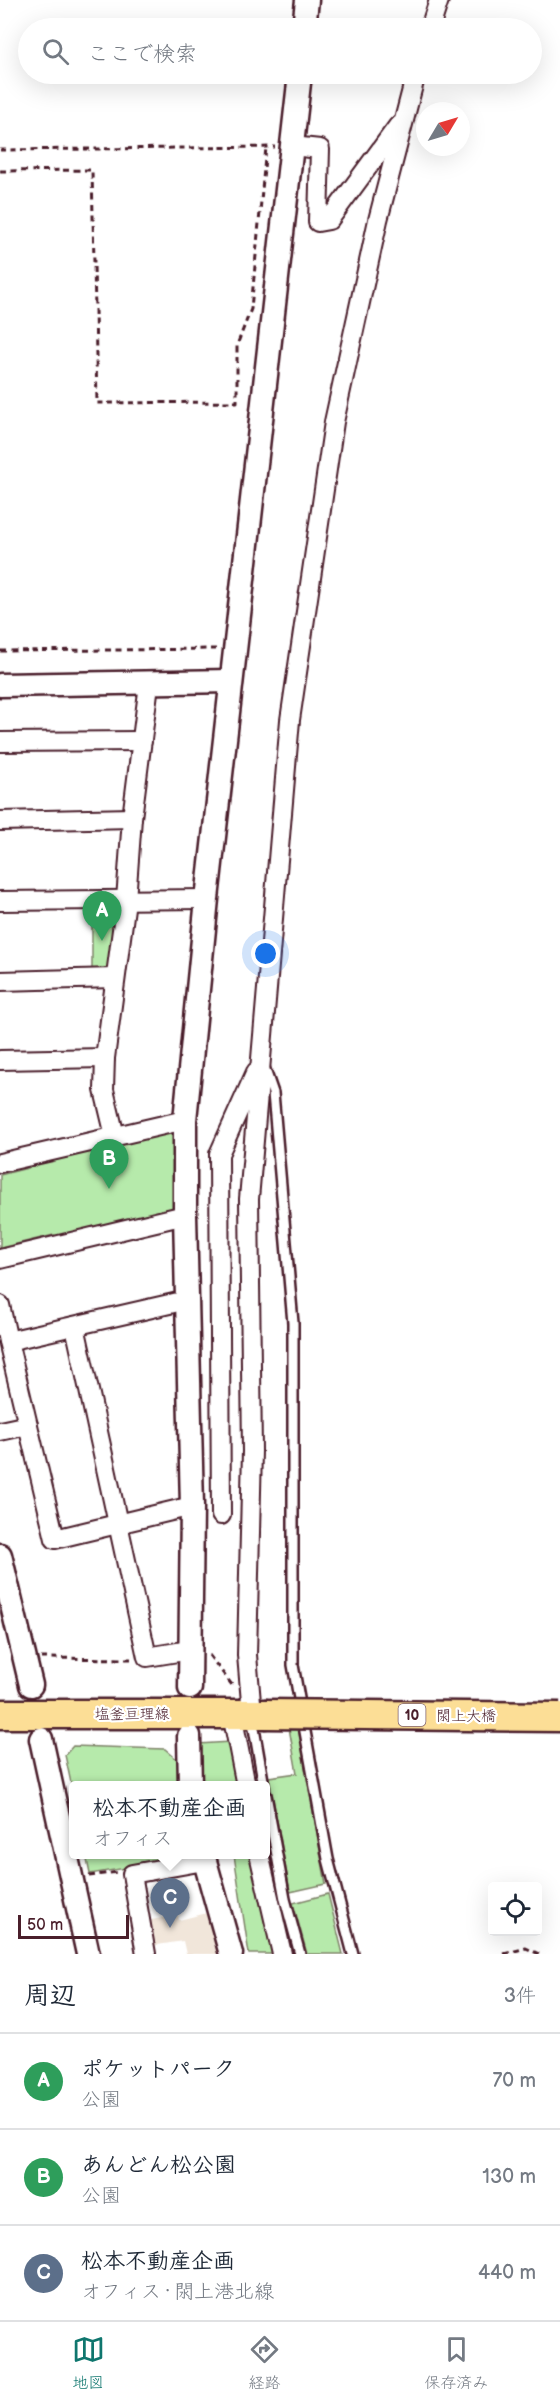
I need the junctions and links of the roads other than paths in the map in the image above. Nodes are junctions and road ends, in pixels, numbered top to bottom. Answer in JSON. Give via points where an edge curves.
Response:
{"nodes":[{"id":1,"x":307,"y":0,"type":"edge"},
{"id":2,"x":439,"y":0,"type":"edge"},
{"id":3,"x":305,"y":18,"type":"edge"},
{"id":4,"x":433,"y":18,"type":"edge"},
{"id":5,"x":299,"y":84,"type":"edge"},
{"id":6,"x":413,"y":84,"type":"edge"},
{"id":7,"x":404,"y":117,"type":"junction"},
{"id":8,"x":292,"y":146,"type":"junction"},
{"id":9,"x":231,"y":681,"type":"junction"},
{"id":10,"x":149,"y":684,"type":"junction"},
{"id":11,"x":0,"y":686,"type":"edge"},
{"id":12,"x":142,"y":741,"type":"junction"},
{"id":13,"x":0,"y":742,"type":"edge"},
{"id":14,"x":132,"y":818,"type":"junction"},
{"id":15,"x":0,"y":821,"type":"edge"},
{"id":16,"x":207,"y":898,"type":"junction"},
{"id":17,"x":126,"y":900,"type":"junction"},
{"id":18,"x":0,"y":901,"type":"edge"},
{"id":19,"x":115,"y":978,"type":"junction"},
{"id":20,"x":0,"y":981,"type":"edge"},
{"id":21,"x":105,"y":1058,"type":"junction"},
{"id":22,"x":262,"y":1059,"type":"junction"},
{"id":23,"x":0,"y":1060,"type":"edge"},
{"id":24,"x":185,"y":1120,"type":"junction"},
{"id":25,"x":115,"y":1136,"type":"junction"},
{"id":26,"x":0,"y":1163,"type":"edge"},
{"id":27,"x":185,"y":1215,"type":"junction"},
{"id":28,"x":0,"y":1259,"type":"edge"},
{"id":29,"x":187,"y":1300,"type":"junction"},
{"id":30,"x":0,"y":1305,"type":"edge"},
{"id":31,"x":75,"y":1326,"type":"junction"},
{"id":32,"x":8,"y":1341,"type":"junction"},
{"id":33,"x":28,"y":1425,"type":"junction"},
{"id":34,"x":0,"y":1431,"type":"edge"},
{"id":35,"x":192,"y":1506,"type":"junction"},
{"id":36,"x":221,"y":1515,"type":"dead end"},
{"id":37,"x":118,"y":1523,"type":"junction"},
{"id":38,"x":0,"y":1555,"type":"edge"},
{"id":39,"x":200,"y":1652,"type":"junction"},
{"id":40,"x":30,"y":1685,"type":"dead end"},
{"id":41,"x":190,"y":1688,"type":"dead end"},
{"id":42,"x":246,"y":1709,"type":"junction"},
{"id":43,"x":0,"y":1714,"type":"edge"},
{"id":44,"x":560,"y":1717,"type":"edge"},
{"id":45,"x":189,"y":1736,"type":"dead end"},
{"id":46,"x":42,"y":1739,"type":"dead end"},
{"id":47,"x":190,"y":1781,"type":"edge"},
{"id":48,"x":246,"y":1781,"type":"edge"},
{"id":49,"x":263,"y":1781,"type":"edge"},
{"id":50,"x":270,"y":1818,"type":"edge"},
{"id":51,"x":199,"y":1859,"type":"edge"},
{"id":52,"x":203,"y":1859,"type":"edge"},
{"id":53,"x":260,"y":1859,"type":"edge"},
{"id":54,"x":88,"y":1954,"type":"edge"},
{"id":55,"x":146,"y":1954,"type":"edge"},
{"id":56,"x":231,"y":1954,"type":"edge"},
{"id":57,"x":282,"y":1954,"type":"edge"},
{"id":58,"x":300,"y":1954,"type":"edge"},
{"id":59,"x":353,"y":1954,"type":"edge"}],
"edges":[{"from":1,"to":3,"type":"street"},
{"from":2,"to":4,"type":"street"},
{"from":5,"to":8,"type":"street"},
{"from":6,"to":7,"type":"street"},
{"from":7,"to":8,"type":"street","via":[[330,220],[318,222],[320,149]]},
{"from":7,"to":22,"type":"street","via":[[334,422],[290,720]]},
{"from":8,"to":9,"type":"street"},
{"from":9,"to":10,"type":"street"},
{"from":9,"to":16,"type":"street"},
{"from":10,"to":11,"type":"street"},
{"from":10,"to":12,"type":"street"},
{"from":12,"to":13,"type":"street"},
{"from":12,"to":14,"type":"street"},
{"from":14,"to":15,"type":"street"},
{"from":14,"to":17,"type":"street"},
{"from":16,"to":17,"type":"street"},
{"from":16,"to":24,"type":"street"},
{"from":17,"to":18,"type":"street"},
{"from":17,"to":19,"type":"street"},
{"from":19,"to":20,"type":"street"},
{"from":19,"to":21,"type":"street"},
{"from":21,"to":23,"type":"street"},
{"from":21,"to":25,"type":"street","via":[[104,1090]]},
{"from":22,"to":36,"type":"street","via":[[219,1154]]},
{"from":22,"to":42,"type":"street","via":[[249,1198],[252,1451]]},
{"from":22,"to":59,"type":"lane","via":[[273,1093],[292,1323],[293,1665],[328,1859]]},
{"from":24,"to":25,"type":"street"},
{"from":24,"to":27,"type":"street"},
{"from":25,"to":26,"type":"street"},
{"from":27,"to":28,"type":"street"},
{"from":27,"to":29,"type":"street"},
{"from":29,"to":31,"type":"street"},
{"from":29,"to":35,"type":"street"},
{"from":30,"to":32,"type":"street"},
{"from":31,"to":32,"type":"street"},
{"from":31,"to":37,"type":"street"},
{"from":32,"to":33,"type":"street"},
{"from":33,"to":34,"type":"street"},
{"from":33,"to":37,"type":"street","via":[[55,1539]]},
{"from":35,"to":37,"type":"street"},
{"from":35,"to":39,"type":"street"},
{"from":37,"to":39,"type":"street","via":[[147,1657]]},
{"from":38,"to":40,"type":"street"},
{"from":39,"to":41,"type":"street"},
{"from":42,"to":43,"type":"main road","name":"塩釜亘理線","number":"10"},
{"from":42,"to":44,"type":"main road","name":"閖上大橋","number":"10","bridge":true},
{"from":42,"to":48,"type":"street"},
{"from":42,"to":49,"type":"lane"},
{"from":45,"to":47,"type":"street"},
{"from":46,"to":54,"type":"street"},
{"from":50,"to":58,"type":"lane"},
{"from":51,"to":55,"type":"street","via":[[132,1874]]},
{"from":52,"to":56,"type":"street"},
{"from":53,"to":57,"type":"street"}]}
